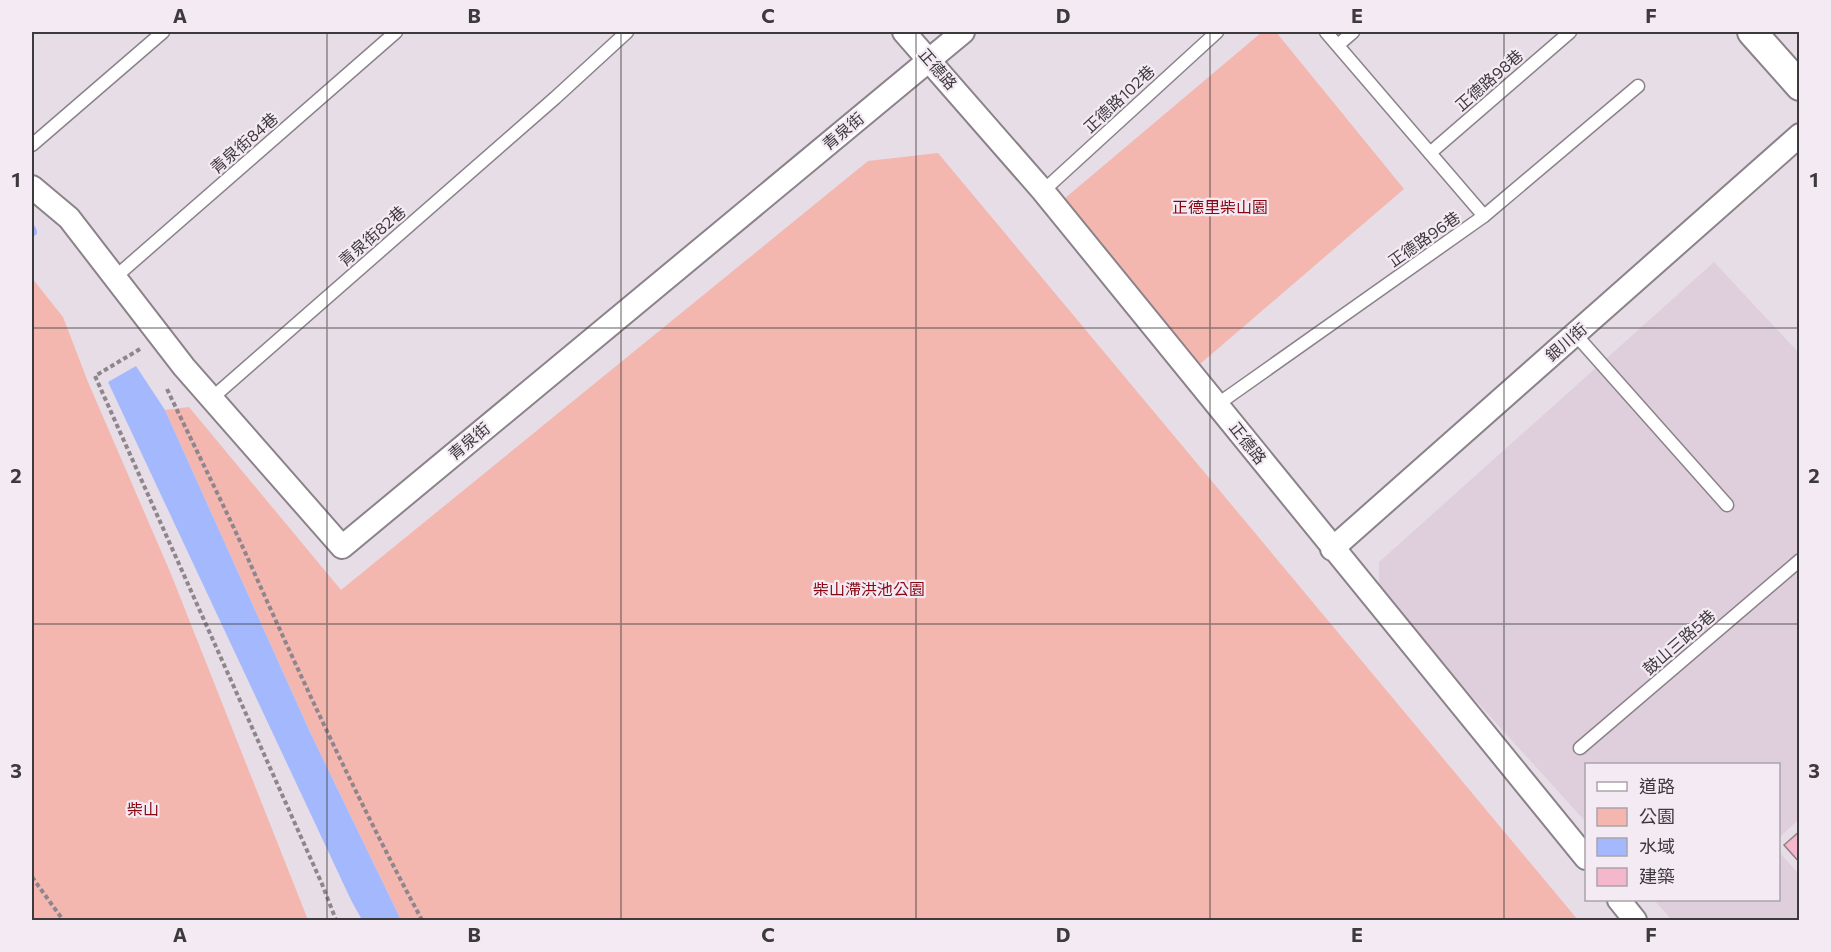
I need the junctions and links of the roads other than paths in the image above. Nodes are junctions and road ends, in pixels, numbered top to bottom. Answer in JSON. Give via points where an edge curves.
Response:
{"nodes":[{"id":1,"x":163,"y":32,"type":"edge"},
{"id":2,"x":396,"y":32,"type":"edge"},
{"id":3,"x":627,"y":32,"type":"edge"},
{"id":4,"x":904,"y":32,"type":"edge"},
{"id":5,"x":963,"y":32,"type":"edge"},
{"id":6,"x":1217,"y":32,"type":"edge"},
{"id":7,"x":1326,"y":32,"type":"edge"},
{"id":8,"x":1353,"y":32,"type":"edge"},
{"id":9,"x":1570,"y":32,"type":"edge"},
{"id":10,"x":1752,"y":32,"type":"edge"},
{"id":11,"x":1338,"y":45,"type":"junction"},
{"id":12,"x":930,"y":58,"type":"junction"},
{"id":13,"x":1638,"y":86,"type":"dead end"},
{"id":14,"x":1800,"y":86,"type":"edge"},
{"id":15,"x":1800,"y":135,"type":"edge"},
{"id":16,"x":32,"y":146,"type":"edge"},
{"id":17,"x":1430,"y":153,"type":"junction"},
{"id":18,"x":32,"y":188,"type":"edge"},
{"id":19,"x":1043,"y":191,"type":"junction"},
{"id":20,"x":1484,"y":216,"type":"junction"},
{"id":21,"x":113,"y":279,"type":"junction"},
{"id":22,"x":1575,"y":334,"type":"junction"},
{"id":23,"x":212,"y":398,"type":"junction"},
{"id":24,"x":1218,"y":404,"type":"junction"},
{"id":25,"x":1726,"y":505,"type":"dead end"},
{"id":26,"x":1332,"y":549,"type":"junction"},
{"id":27,"x":1800,"y":560,"type":"edge"},
{"id":28,"x":1580,"y":748,"type":"dead end"},
{"id":29,"x":1585,"y":856,"type":"edge"},
{"id":30,"x":1620,"y":901,"type":"edge"},
{"id":31,"x":1635,"y":921,"type":"edge"}],
"edges":[{"from":1,"to":16,"type":"lane"},
{"from":2,"to":21,"type":"lane","name":"青泉街84巷"},
{"from":3,"to":23,"type":"lane","name":"青泉街82巷"},
{"from":4,"to":12,"type":"street","name":"正德路"},
{"from":5,"to":12,"type":"street","name":"青泉街"},
{"from":6,"to":19,"type":"lane","name":"正德路102巷"},
{"from":7,"to":11,"type":"lane"},
{"from":8,"to":11,"type":"lane"},
{"from":9,"to":17,"type":"lane","name":"正德路98巷"},
{"from":10,"to":14,"type":"street"},
{"from":11,"to":17,"type":"lane"},
{"from":12,"to":19,"type":"street","name":"正德路"},
{"from":12,"to":23,"type":"street","name":"青泉街","via":[[342,547]]},
{"from":13,"to":20,"type":"lane","name":"正德路96巷"},
{"from":15,"to":22,"type":"street","name":"銀川街"},
{"from":17,"to":20,"type":"lane"},
{"from":18,"to":21,"type":"street","name":"青泉街","via":[[69,218]]},
{"from":19,"to":24,"type":"street","name":"正德路"},
{"from":20,"to":24,"type":"lane","name":"正德路96巷"},
{"from":21,"to":23,"type":"street","name":"青泉街"},
{"from":22,"to":25,"type":"lane"},
{"from":22,"to":26,"type":"street","name":"銀川街"},
{"from":24,"to":26,"type":"street","name":"正德路"},
{"from":26,"to":29,"type":"street","name":"正德路"},
{"from":27,"to":28,"type":"lane","name":"鼓山三路5巷"},
{"from":30,"to":31,"type":"street"}]}
